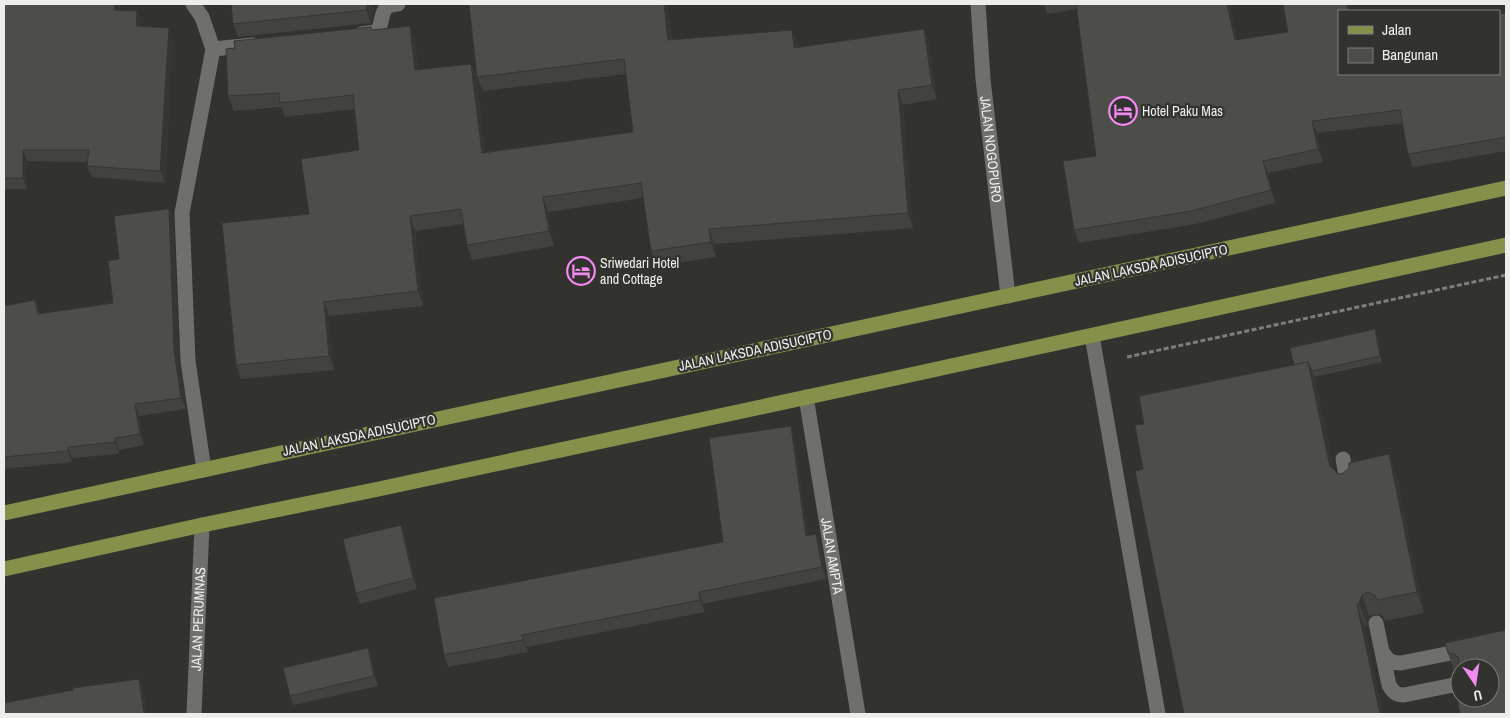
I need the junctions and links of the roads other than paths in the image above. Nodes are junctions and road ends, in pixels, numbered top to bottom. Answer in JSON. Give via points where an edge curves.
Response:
{"nodes":[{"id":1,"x":193,"y":4,"type":"edge"},
{"id":2,"x":398,"y":4,"type":"edge"},
{"id":3,"x":978,"y":4,"type":"edge"},
{"id":4,"x":349,"y":35,"type":"edge"},
{"id":5,"x":271,"y":43,"type":"edge"},
{"id":6,"x":213,"y":48,"type":"junction"},
{"id":7,"x":1506,"y":188,"type":"edge"},
{"id":8,"x":1506,"y":245,"type":"edge"},
{"id":9,"x":1008,"y":296,"type":"junction"},
{"id":10,"x":1092,"y":336,"type":"junction"},
{"id":11,"x":806,"y":397,"type":"junction"},
{"id":12,"x":1343,"y":459,"type":"dead end"},
{"id":13,"x":204,"y":470,"type":"junction"},
{"id":14,"x":1348,"y":486,"type":"edge"},
{"id":15,"x":4,"y":513,"type":"edge"},
{"id":16,"x":202,"y":525,"type":"junction"},
{"id":17,"x":4,"y":569,"type":"edge"},
{"id":18,"x":1376,"y":623,"type":"edge"},
{"id":19,"x":1506,"y":642,"type":"edge"},
{"id":20,"x":1383,"y":653,"type":"junction"},
{"id":21,"x":1450,"y":686,"type":"edge"},
{"id":22,"x":194,"y":714,"type":"edge"},
{"id":23,"x":858,"y":714,"type":"edge"},
{"id":24,"x":1158,"y":714,"type":"edge"}],
"edges":[{"from":1,"to":6,"type":"street","via":[[202,17]]},
{"from":2,"to":4,"type":"street","via":[[386,7],[377,32]]},
{"from":3,"to":9,"type":"street","name":"JALAN NOGOPURO","via":[[983,79]]},
{"from":5,"to":6,"type":"street"},
{"from":6,"to":13,"type":"street","via":[[182,213],[188,361]]},
{"from":7,"to":9,"type":"main road","name":"JALAN LAKSDA ADISUCIPTO"},
{"from":8,"to":10,"type":"main road"},
{"from":9,"to":13,"type":"main road","name":"JALAN LAKSDA ADISUCIPTO"},
{"from":10,"to":11,"type":"main road"},
{"from":10,"to":24,"type":"street"},
{"from":11,"to":16,"type":"main road"},
{"from":11,"to":23,"type":"street","name":"JALAN AMPTA"},
{"from":12,"to":14,"type":"street"},
{"from":13,"to":15,"type":"main road","name":"JALAN LAKSDA ADISUCIPTO"},
{"from":16,"to":17,"type":"main road"},
{"from":16,"to":22,"type":"street","name":"JALAN PERUMNAS"},
{"from":18,"to":20,"type":"street"},
{"from":19,"to":20,"type":"street","via":[[1401,663],[1394,663]]},
{"from":20,"to":21,"type":"street","via":[[1390,685],[1398,695]]}]}
